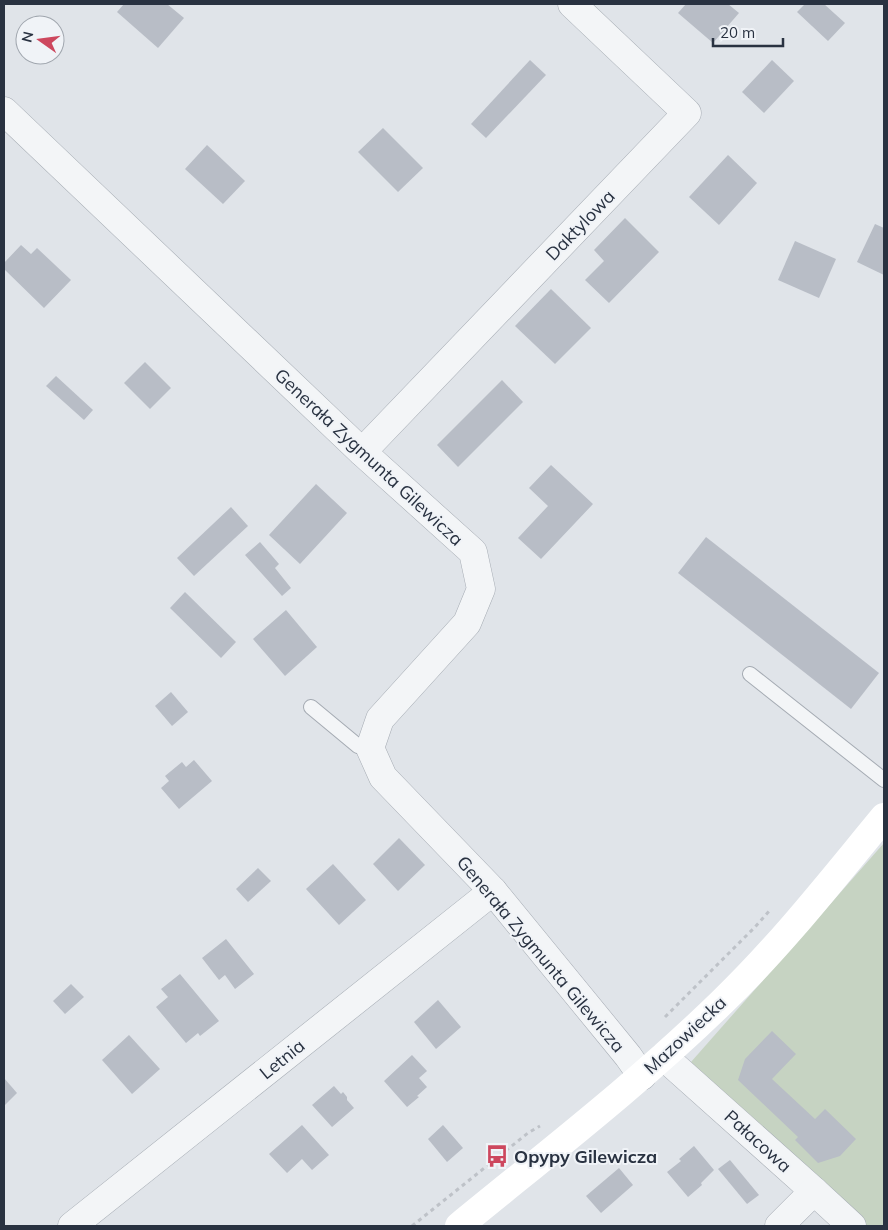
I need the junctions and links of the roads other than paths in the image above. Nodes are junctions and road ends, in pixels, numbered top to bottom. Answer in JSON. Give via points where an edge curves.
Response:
{"nodes":[{"id":1,"x":572,"y":4,"type":"edge"},
{"id":2,"x":4,"y":111,"type":"edge"},
{"id":3,"x":362,"y":452,"type":"junction"},
{"id":4,"x":750,"y":674,"type":"dead end"},
{"id":5,"x":311,"y":707,"type":"dead end"},
{"id":6,"x":370,"y":748,"type":"junction"},
{"id":7,"x":884,"y":780,"type":"edge"},
{"id":8,"x":884,"y":817,"type":"edge"},
{"id":9,"x":492,"y":891,"type":"junction"},
{"id":10,"x":664,"y":1057,"type":"junction"},
{"id":11,"x":642,"y":1076,"type":"junction"},
{"id":12,"x":814,"y":1191,"type":"junction"},
{"id":13,"x":72,"y":1226,"type":"edge"},
{"id":14,"x":459,"y":1226,"type":"edge"},
{"id":15,"x":778,"y":1226,"type":"edge"},
{"id":16,"x":852,"y":1226,"type":"edge"}],
"edges":[{"from":1,"to":3,"type":"street","name":"Daktylowa","via":[[687,113]]},
{"from":2,"to":3,"type":"street","name":"Generała Zygmunta Gilewicza"},
{"from":3,"to":6,"type":"street","name":"Generała Zygmunta Gilewicza","via":[[473,552],[481,589],[467,622],[380,719]]},
{"from":4,"to":7,"type":"lane"},
{"from":5,"to":6,"type":"lane","via":[[358,746]]},
{"from":6,"to":9,"type":"street","name":"Generała Zygmunta Gilewicza","via":[[383,777]]},
{"from":8,"to":10,"type":"street","name":"Mazowiecka","via":[[786,935]]},
{"from":9,"to":11,"type":"street","name":"Generała Zygmunta Gilewicza"},
{"from":9,"to":13,"type":"street","name":"Letnia"},
{"from":10,"to":11,"type":"street","name":"Mazowiecka"},
{"from":10,"to":12,"type":"street","name":"Pałacowa"},
{"from":11,"to":14,"type":"street","name":"Mazowiecka"},
{"from":12,"to":15,"type":"street"},
{"from":12,"to":16,"type":"street","name":"Pałacowa"}]}
